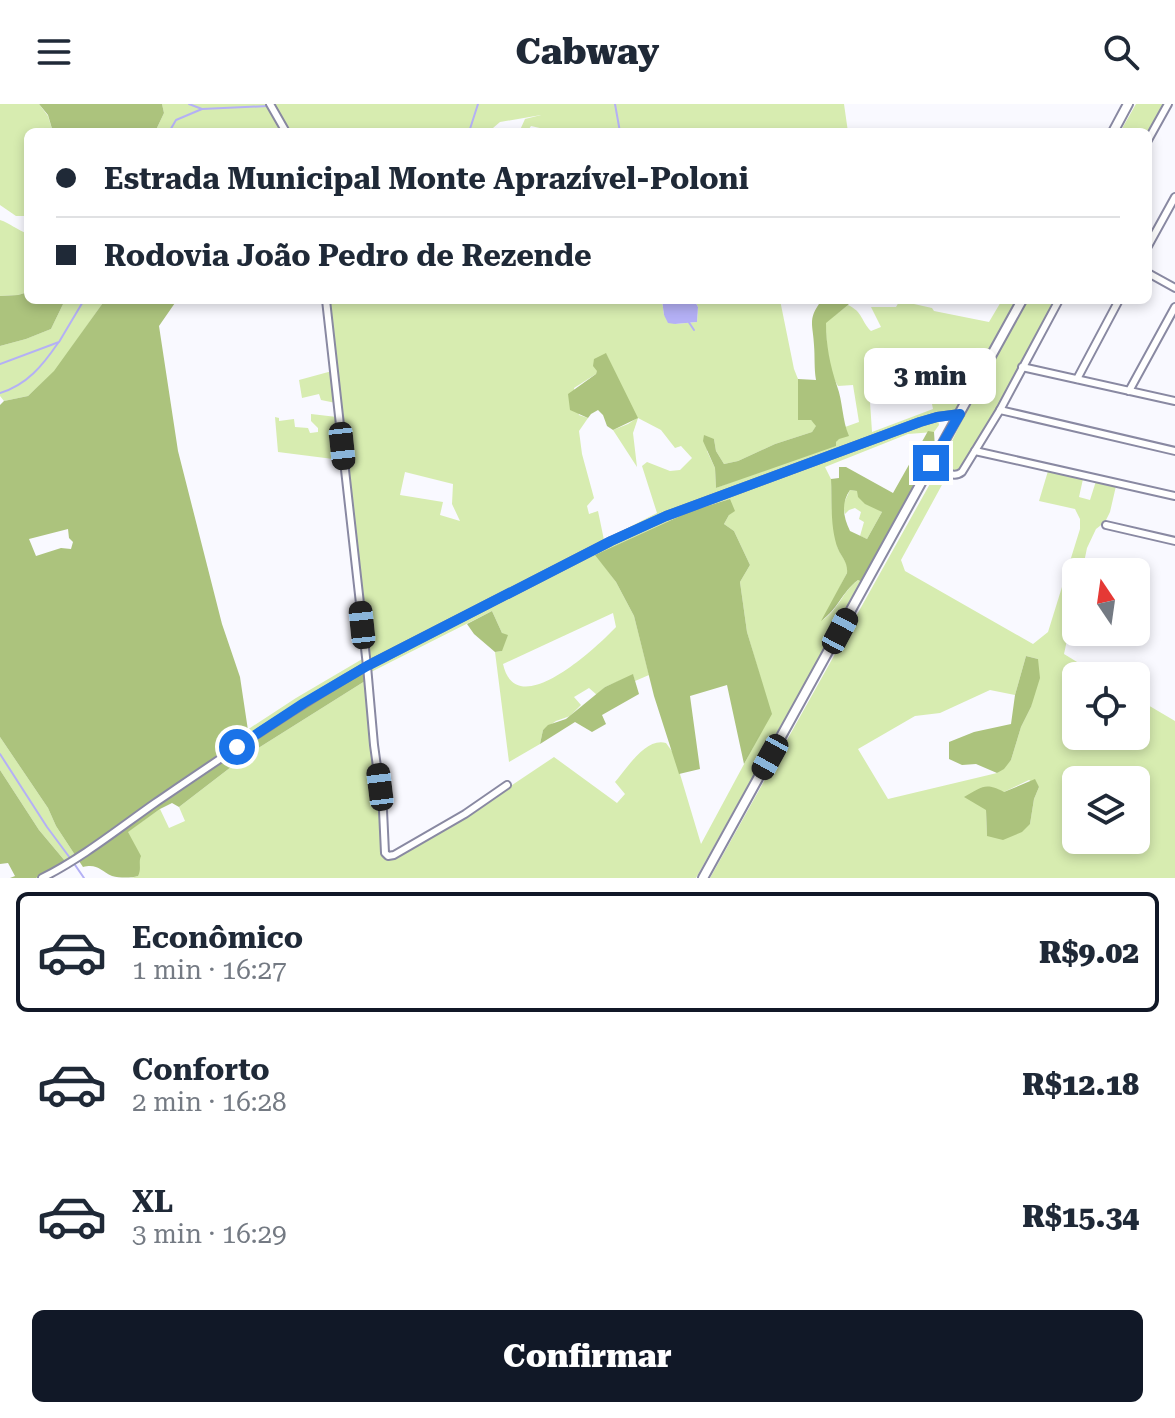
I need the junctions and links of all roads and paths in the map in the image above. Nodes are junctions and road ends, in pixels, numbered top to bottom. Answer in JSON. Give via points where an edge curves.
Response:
{"nodes":[{"id":1,"x":270,"y":104,"type":"edge"},
{"id":2,"x":1128,"y":104,"type":"edge"},
{"id":3,"x":1168,"y":104,"type":"edge"},
{"id":4,"x":284,"y":128,"type":"edge"},
{"id":5,"x":1115,"y":128,"type":"edge"},
{"id":6,"x":1152,"y":133,"type":"edge"},
{"id":7,"x":1175,"y":197,"type":"edge"},
{"id":8,"x":1152,"y":239,"type":"edge"},
{"id":9,"x":1152,"y":275,"type":"edge"},
{"id":10,"x":1175,"y":288,"type":"edge"},
{"id":11,"x":326,"y":304,"type":"edge"},
{"id":12,"x":1020,"y":304,"type":"edge"},
{"id":13,"x":1057,"y":304,"type":"edge"},
{"id":14,"x":1117,"y":304,"type":"edge"},
{"id":15,"x":1175,"y":307,"type":"edge"},
{"id":16,"x":1022,"y":367,"type":"junction"},
{"id":17,"x":1077,"y":379,"type":"junction"},
{"id":18,"x":1129,"y":391,"type":"junction"},
{"id":19,"x":1175,"y":401,"type":"edge"},
{"id":20,"x":1000,"y":410,"type":"junction"},
{"id":21,"x":960,"y":414,"type":"junction"},
{"id":22,"x":975,"y":451,"type":"junction"},
{"id":23,"x":1175,"y":451,"type":"edge"},
{"id":24,"x":931,"y":463,"type":"junction"},
{"id":25,"x":1175,"y":496,"type":"edge"},
{"id":26,"x":1106,"y":525,"type":"dead end"},
{"id":27,"x":1175,"y":541,"type":"edge"},
{"id":28,"x":367,"y":666,"type":"junction"},
{"id":29,"x":507,"y":785,"type":"dead end"},
{"id":30,"x":42,"y":878,"type":"edge"},
{"id":31,"x":703,"y":878,"type":"edge"}],
"edges":[{"from":1,"to":4,"type":"street"},
{"from":2,"to":5,"type":"main road"},
{"from":3,"to":6,"type":"street"},
{"from":7,"to":8,"type":"street"},
{"from":9,"to":10,"type":"street"},
{"from":11,"to":28,"type":"street"},
{"from":12,"to":21,"type":"main road"},
{"from":13,"to":16,"type":"street"},
{"from":14,"to":17,"type":"street"},
{"from":15,"to":18,"type":"street"},
{"from":16,"to":17,"type":"street"},
{"from":16,"to":20,"type":"street"},
{"from":17,"to":18,"type":"street"},
{"from":18,"to":19,"type":"street"},
{"from":20,"to":22,"type":"street"},
{"from":20,"to":23,"type":"street"},
{"from":21,"to":24,"type":"main road"},
{"from":21,"to":28,"type":"street","via":[[920,422],[666,516]]},
{"from":22,"to":24,"type":"street","via":[[956,476]]},
{"from":22,"to":25,"type":"street"},
{"from":24,"to":31,"type":"main road"},
{"from":26,"to":27,"type":"street"},
{"from":28,"to":29,"type":"street","via":[[386,855],[465,814]]},
{"from":28,"to":30,"type":"street"}]}
